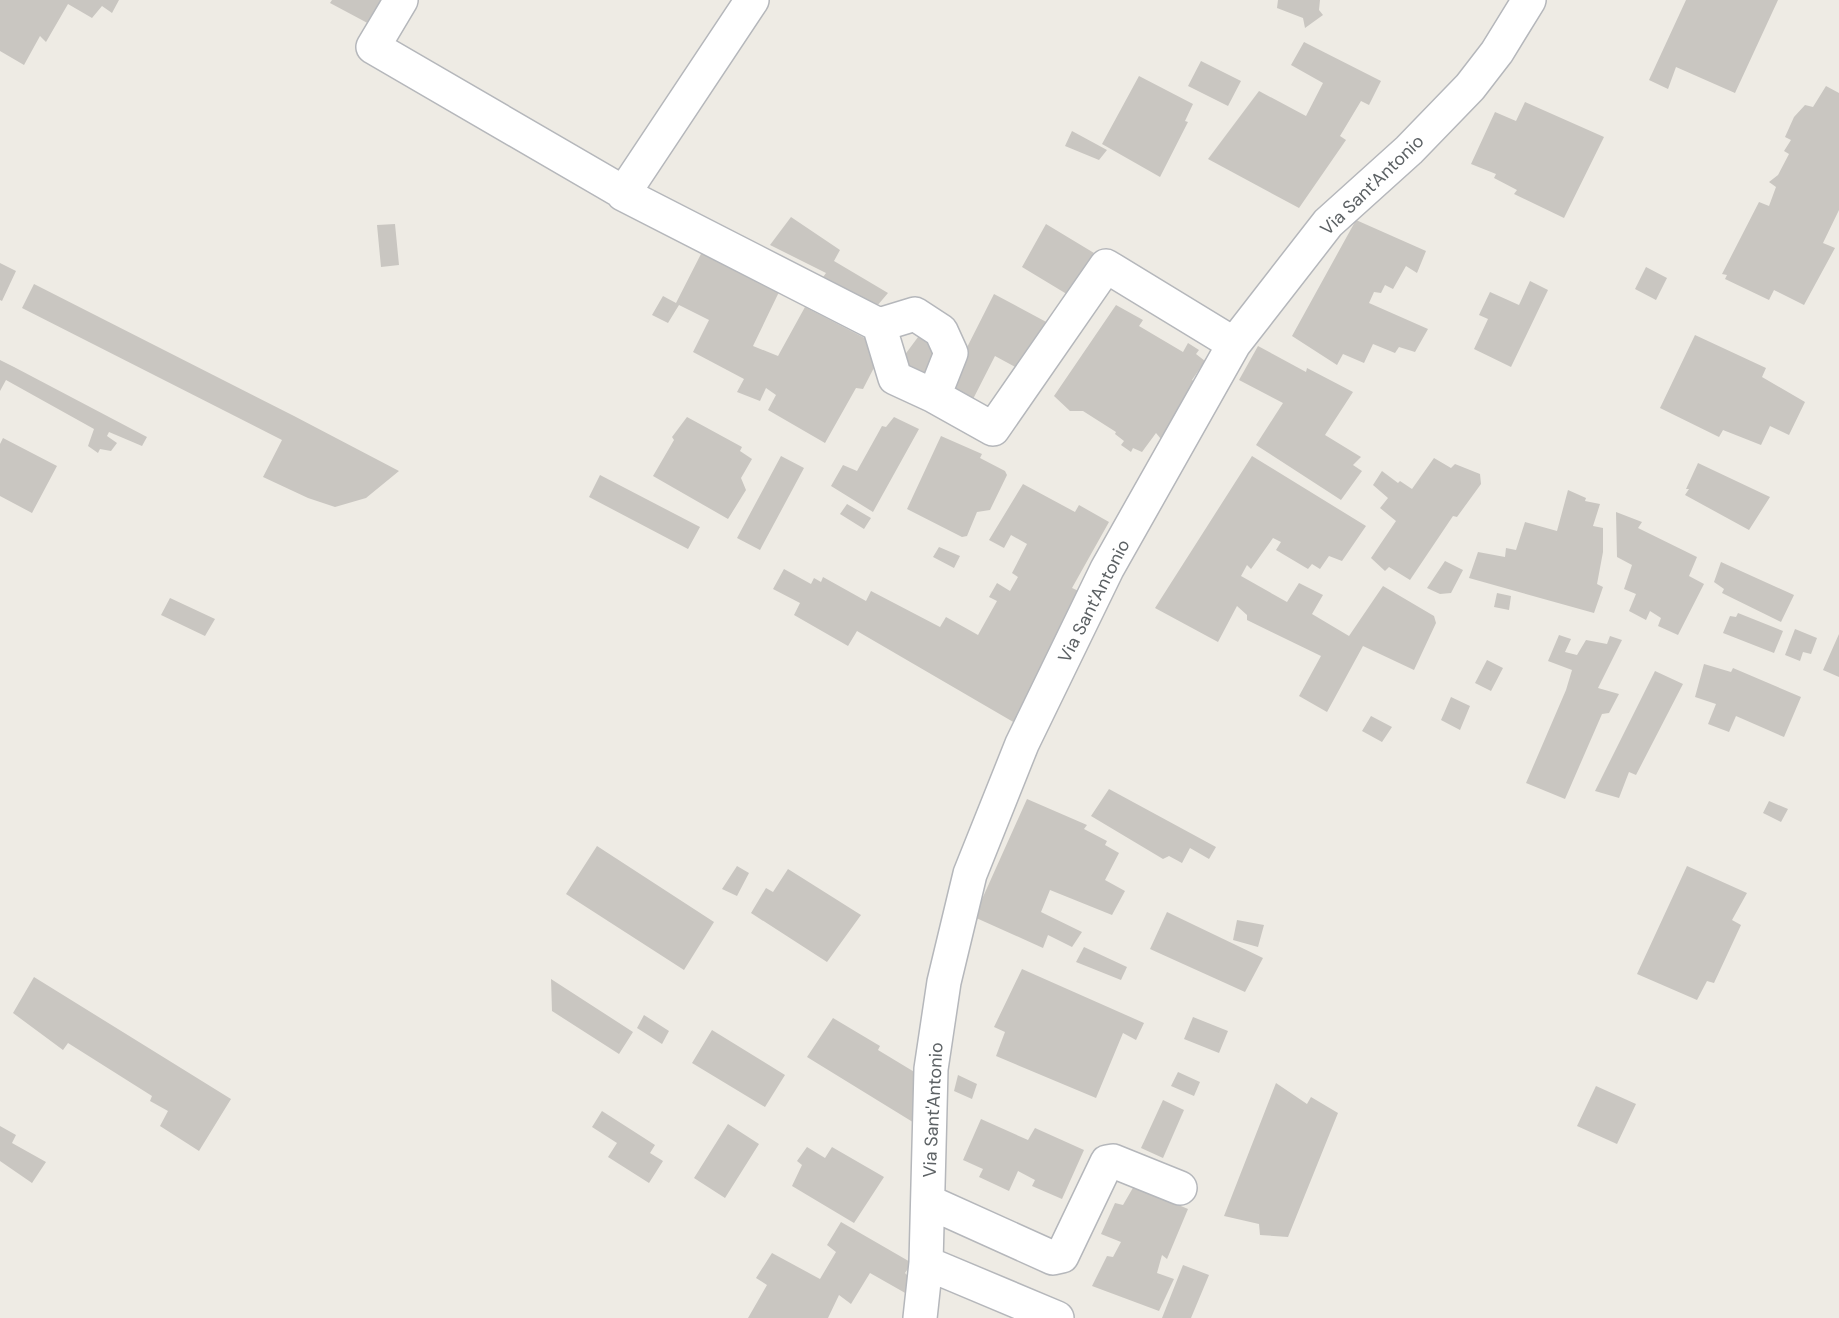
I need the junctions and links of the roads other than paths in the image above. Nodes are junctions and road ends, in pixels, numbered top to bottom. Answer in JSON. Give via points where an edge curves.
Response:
{"nodes":[{"id":1,"x":401,"y":0,"type":"edge"},
{"id":2,"x":752,"y":0,"type":"edge"},
{"id":3,"x":1529,"y":0,"type":"edge"},
{"id":4,"x":620,"y":190,"type":"dead end"},
{"id":5,"x":879,"y":325,"type":"junction"},
{"id":6,"x":1234,"y":344,"type":"junction"},
{"id":7,"x":934,"y":396,"type":"junction"},
{"id":8,"x":1180,"y":1188,"type":"dead end"},
{"id":9,"x":928,"y":1202,"type":"junction"},
{"id":10,"x":926,"y":1263,"type":"junction"},
{"id":11,"x":920,"y":1318,"type":"edge"},
{"id":12,"x":1057,"y":1318,"type":"edge"}],
"edges":[{"from":1,"to":4,"type":"street","via":[[373,47]]},
{"from":2,"to":5,"type":"street","via":[[623,194]]},
{"from":3,"to":6,"type":"street","name":"Via Sant'Antonio","via":[[1470,87],[1328,224]]},
{"from":5,"to":7,"type":"street","via":[[895,378]]},
{"from":5,"to":7,"type":"street","via":[[915,314],[941,331],[951,353]]},
{"from":6,"to":7,"type":"street","via":[[1106,266],[993,429]]},
{"from":6,"to":9,"type":"street","name":"Via Sant'Antonio","via":[[1107,569],[1022,744],[970,874],[944,982],[931,1069]]},
{"from":8,"to":9,"type":"street","via":[[1107,1161],[1062,1256],[1053,1258]]},
{"from":9,"to":10,"type":"street","name":"Via Sant'Antonio"},
{"from":10,"to":11,"type":"street","name":"Via Sant'Antonio"},
{"from":10,"to":12,"type":"street"}]}
